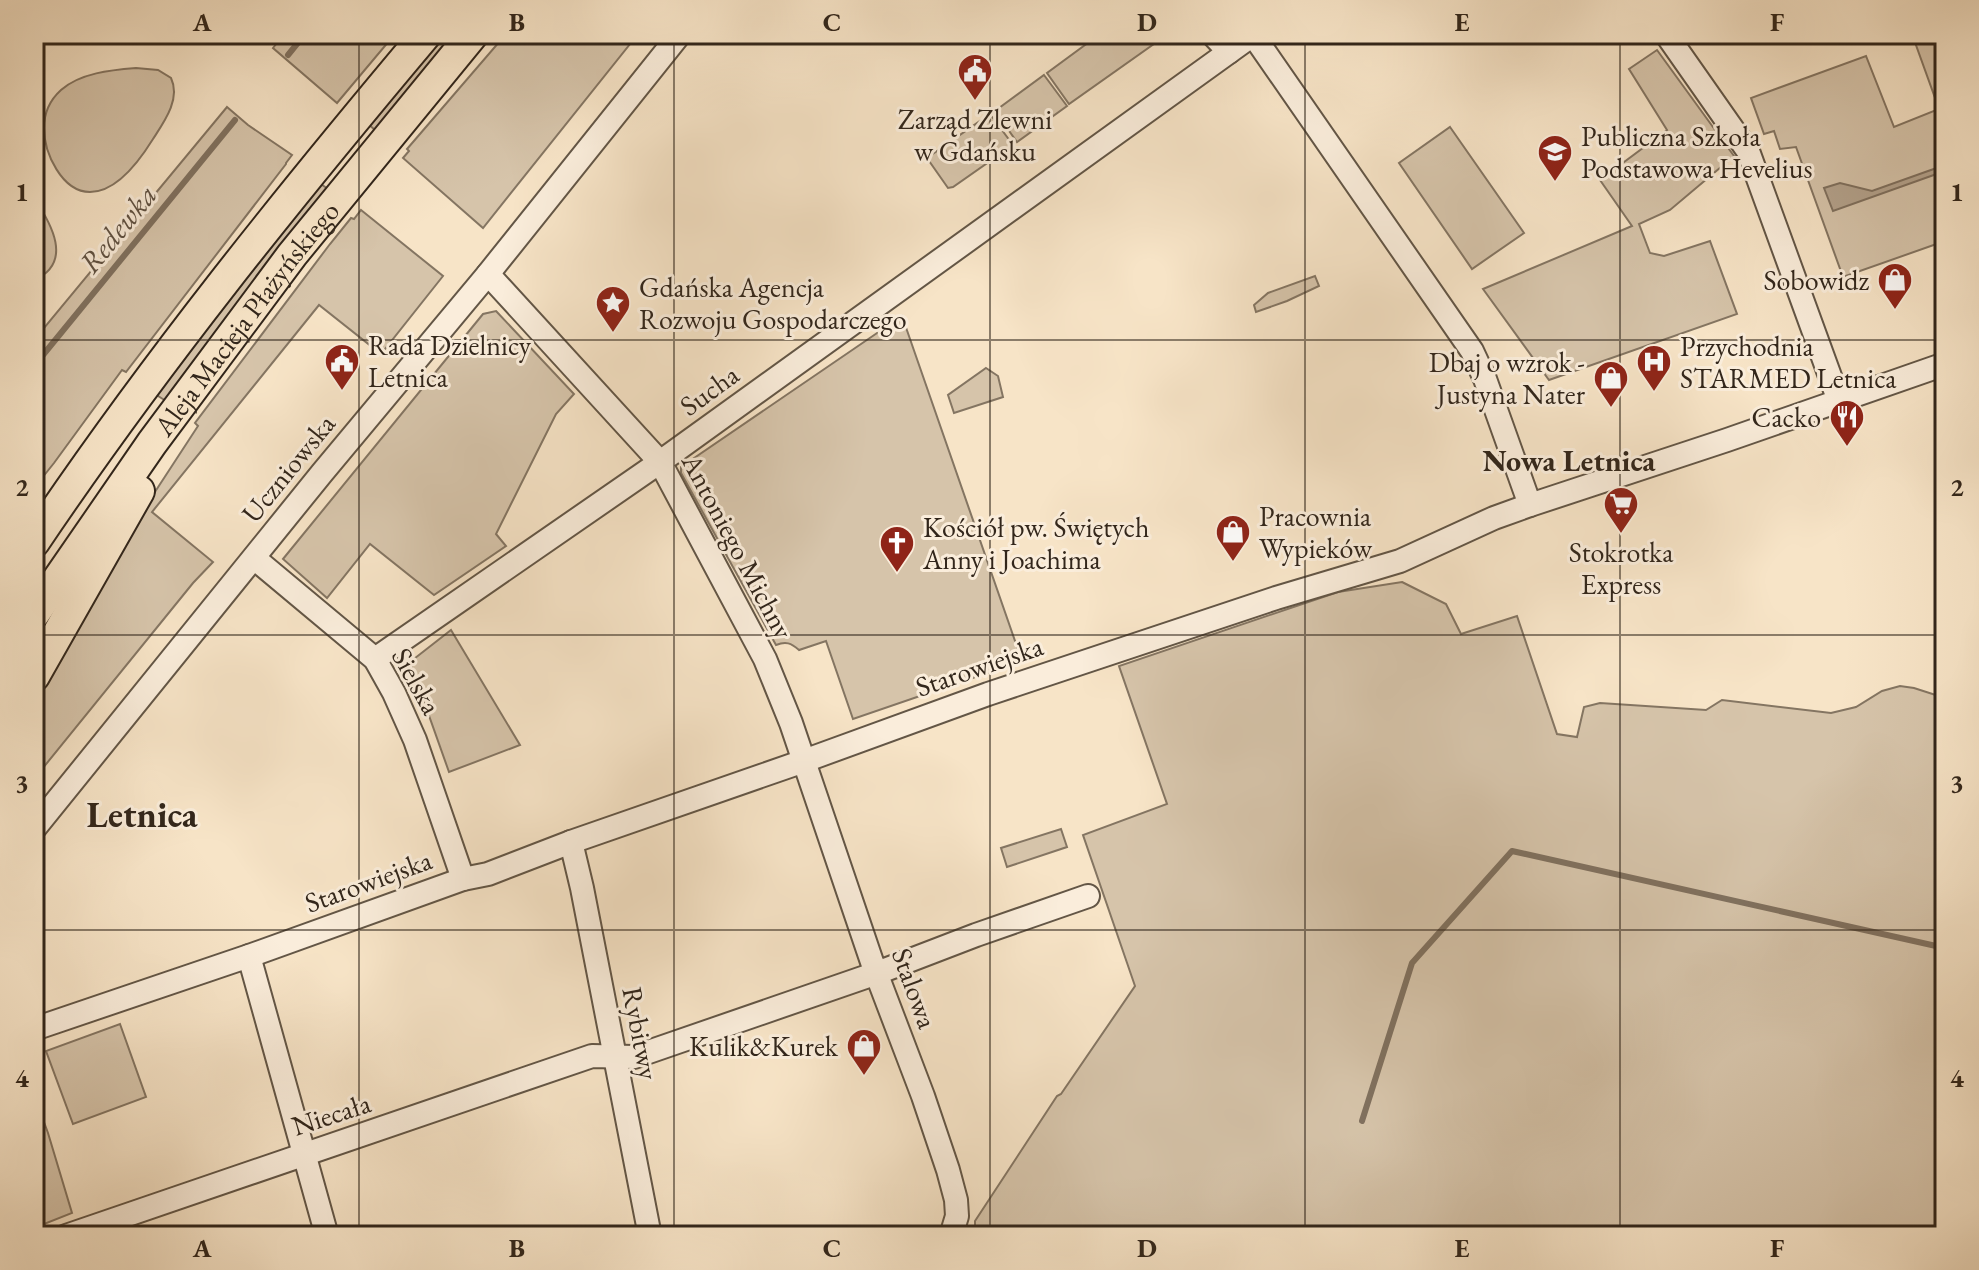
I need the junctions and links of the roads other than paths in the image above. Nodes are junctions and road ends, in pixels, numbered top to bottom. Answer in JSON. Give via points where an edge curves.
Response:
{"nodes":[{"id":1,"x":426,"y":34,"type":"edge"},
{"id":2,"x":473,"y":34,"type":"edge"},
{"id":3,"x":680,"y":34,"type":"edge"},
{"id":4,"x":1212,"y":34,"type":"edge"},
{"id":5,"x":1254,"y":34,"type":"edge"},
{"id":6,"x":1666,"y":34,"type":"edge"},
{"id":7,"x":1229,"y":52,"type":"junction"},
{"id":8,"x":488,"y":274,"type":"junction"},
{"id":9,"x":1945,"y":364,"type":"edge"},
{"id":10,"x":203,"y":373,"type":"junction"},
{"id":11,"x":1839,"y":401,"type":"junction"},
{"id":12,"x":660,"y":462,"type":"junction"},
{"id":13,"x":73,"y":484,"type":"junction"},
{"id":14,"x":1530,"y":505,"type":"junction"},
{"id":15,"x":34,"y":506,"type":"edge"},
{"id":16,"x":34,"y":542,"type":"edge"},
{"id":17,"x":254,"y":558,"type":"junction"},
{"id":18,"x":34,"y":614,"type":"edge"},
{"id":19,"x":375,"y":659,"type":"junction"},
{"id":20,"x":34,"y":676,"type":"edge"},
{"id":21,"x":804,"y":761,"type":"junction"},
{"id":22,"x":34,"y":829,"type":"edge"},
{"id":23,"x":571,"y":842,"type":"junction"},
{"id":24,"x":463,"y":879,"type":"junction"},
{"id":25,"x":1088,"y":896,"type":"dead end"},
{"id":26,"x":249,"y":956,"type":"junction"},
{"id":27,"x":877,"y":973,"type":"junction"},
{"id":28,"x":34,"y":1029,"type":"edge"},
{"id":29,"x":615,"y":1056,"type":"junction"},
{"id":30,"x":304,"y":1154,"type":"junction"},
{"id":31,"x":66,"y":1236,"type":"edge"},
{"id":32,"x":327,"y":1236,"type":"edge"},
{"id":33,"x":650,"y":1236,"type":"edge"},
{"id":34,"x":951,"y":1236,"type":"edge"}],
"edges":[{"from":1,"to":13,"type":"main road","name":"Aleja Macieja Płażyńskiego","via":[[194,319]]},
{"from":2,"to":10,"type":"main road","name":"Aleja Macieja Płażyńskiego","via":[[340,194]]},
{"from":3,"to":8,"type":"street","name":"Uczniowska"},
{"from":4,"to":7,"type":"street"},
{"from":5,"to":7,"type":"street","name":"Sucha"},
{"from":5,"to":14,"type":"street","via":[[1472,351]]},
{"from":6,"to":11,"type":"street","via":[[1748,151]]},
{"from":7,"to":12,"type":"street","name":"Sucha"},
{"from":8,"to":12,"type":"street","name":"Antoniego Michny"},
{"from":8,"to":17,"type":"street","name":"Uczniowska"},
{"from":9,"to":11,"type":"street","name":"Starowiejska"},
{"from":10,"to":18,"type":"main road","name":"Aleja Macieja Płażyńskiego"},
{"from":10,"to":20,"type":"main road"},
{"from":11,"to":14,"type":"street","name":"Starowiejska"},
{"from":12,"to":19,"type":"street","name":"Sucha"},
{"from":12,"to":21,"type":"street","name":"Antoniego Michny","via":[[765,659]]},
{"from":13,"to":15,"type":"main road"},
{"from":13,"to":16,"type":"main road","name":"Aleja Macieja Płażyńskiego"},
{"from":14,"to":21,"type":"street","name":"Starowiejska","via":[[1400,561],[988,694]]},
{"from":17,"to":19,"type":"street","name":"Sielska"},
{"from":17,"to":22,"type":"street","name":"Uczniowska"},
{"from":19,"to":24,"type":"street","name":"Sielska","via":[[415,740]]},
{"from":21,"to":23,"type":"street","name":"Starowiejska"},
{"from":21,"to":27,"type":"street","name":"Stalowa"},
{"from":23,"to":24,"type":"street","name":"Starowiejska"},
{"from":23,"to":29,"type":"street","name":"Rybitwy"},
{"from":24,"to":26,"type":"street","name":"Starowiejska"},
{"from":25,"to":27,"type":"street","name":"Niecała"},
{"from":26,"to":28,"type":"street","name":"Starowiejska"},
{"from":26,"to":30,"type":"street"},
{"from":27,"to":29,"type":"street","name":"Niecała","via":[[634,1057]]},
{"from":27,"to":34,"type":"street","name":"Stalowa","via":[[948,1170],[957,1216]]},
{"from":29,"to":30,"type":"street","name":"Niecała","via":[[592,1056]]},
{"from":29,"to":33,"type":"street","name":"Rybitwy"},
{"from":30,"to":31,"type":"street","name":"Niecała"},
{"from":30,"to":32,"type":"street"}]}
